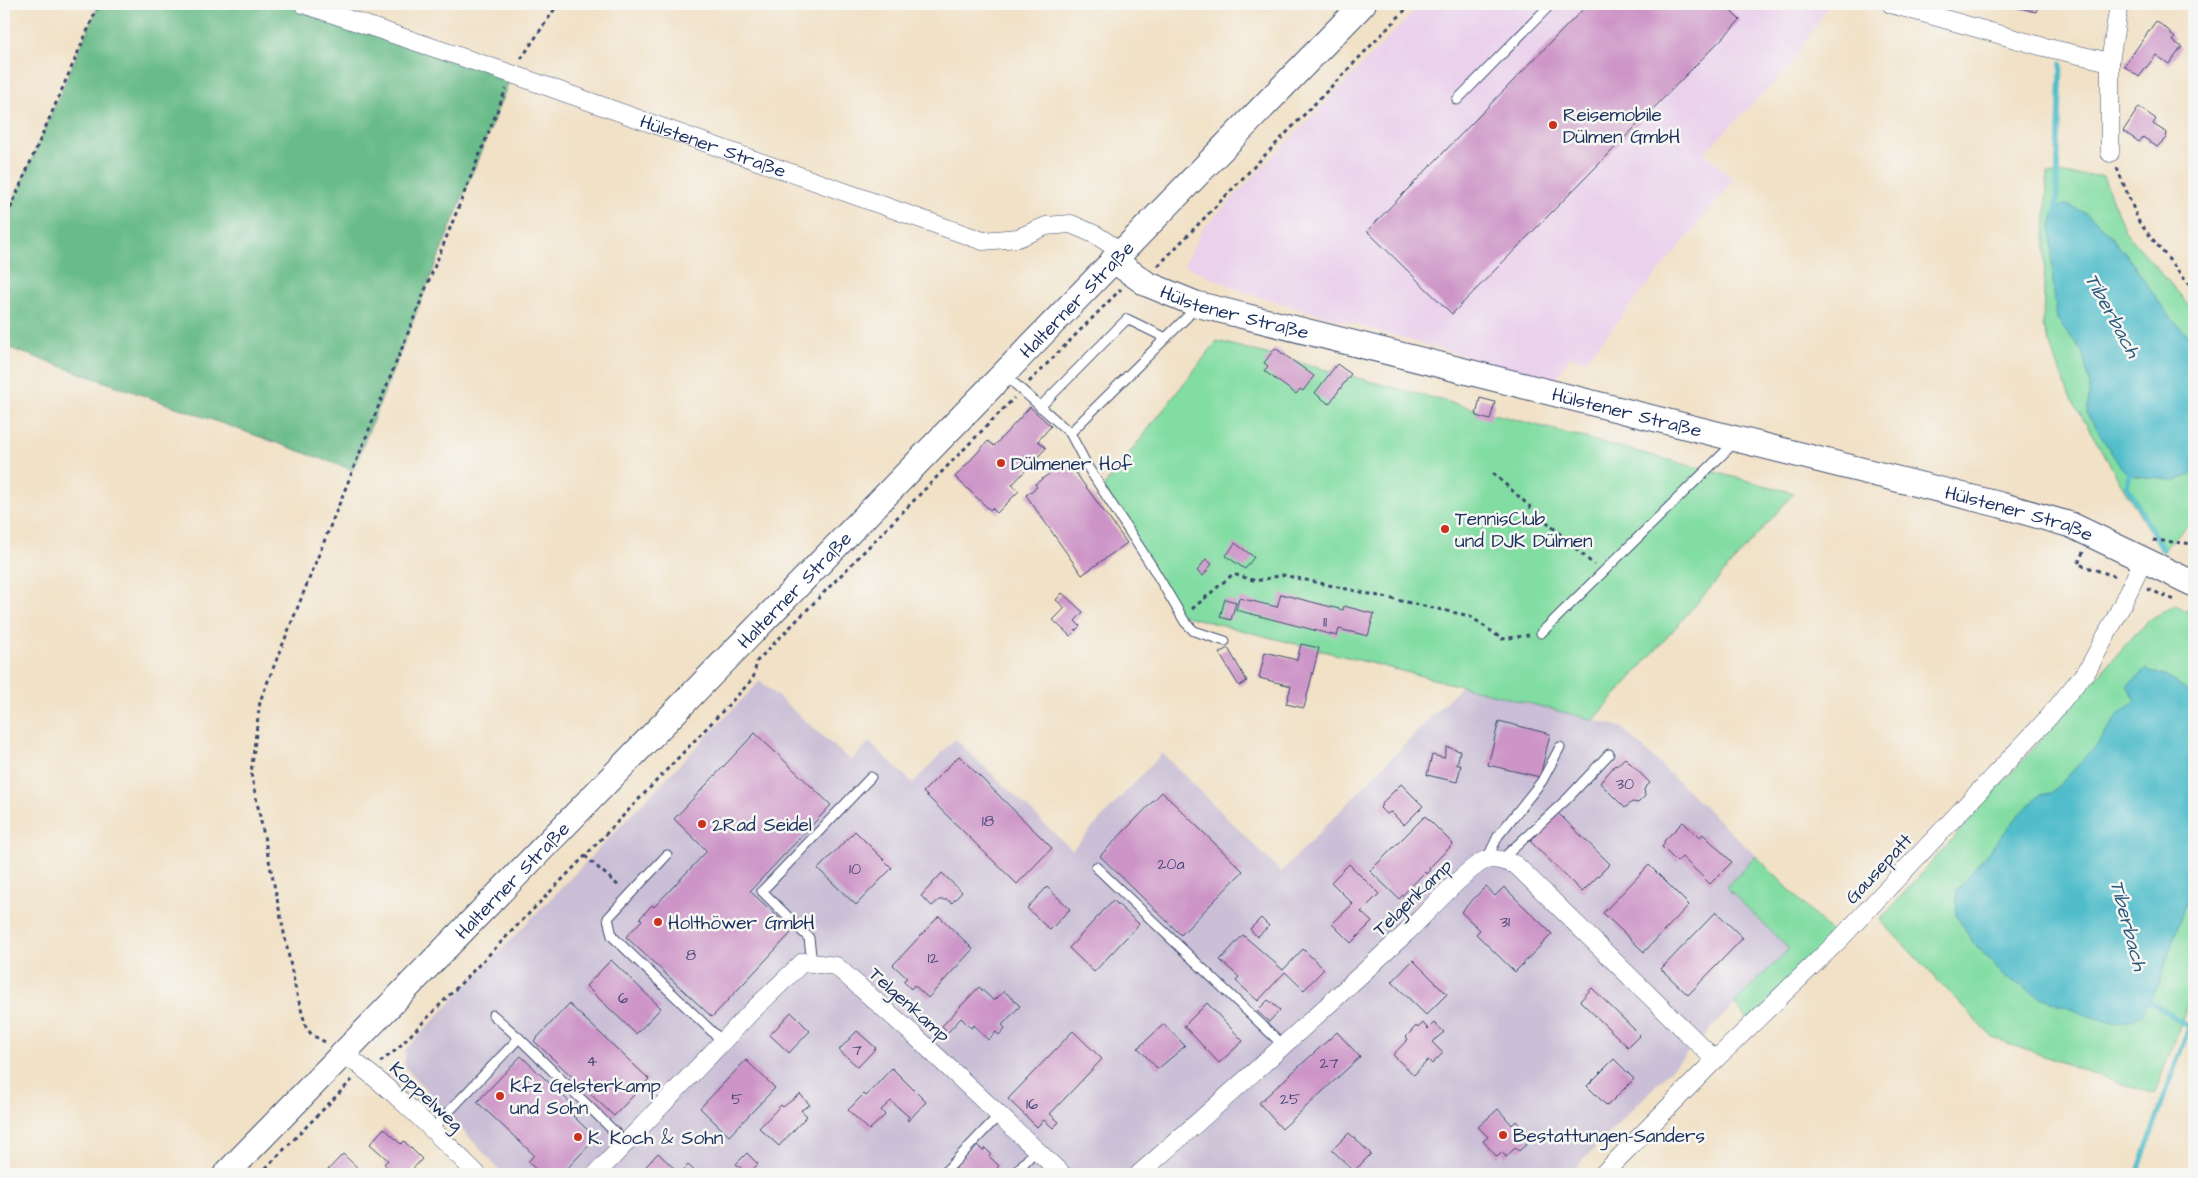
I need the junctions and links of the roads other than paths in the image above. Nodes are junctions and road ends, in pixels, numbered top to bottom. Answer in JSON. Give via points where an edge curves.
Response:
{"nodes":[{"id":1,"x":303,"y":4,"type":"edge"},
{"id":2,"x":1363,"y":4,"type":"edge"},
{"id":3,"x":1551,"y":4,"type":"edge"},
{"id":4,"x":1891,"y":4,"type":"edge"},
{"id":5,"x":2120,"y":4,"type":"edge"},
{"id":6,"x":2110,"y":62,"type":"junction"},
{"id":7,"x":1457,"y":100,"type":"dead end"},
{"id":8,"x":2110,"y":153,"type":"road end"},
{"id":9,"x":1118,"y":256,"type":"junction"},
{"id":10,"x":1196,"y":304,"type":"junction"},
{"id":11,"x":1166,"y":338,"type":"junction"},
{"id":12,"x":1004,"y":373,"type":"junction"},
{"id":13,"x":1040,"y":407,"type":"junction"},
{"id":14,"x":1070,"y":433,"type":"junction"},
{"id":15,"x":1739,"y":438,"type":"junction"},
{"id":16,"x":2145,"y":549,"type":"junction"},
{"id":17,"x":2194,"y":584,"type":"edge"},
{"id":18,"x":1541,"y":633,"type":"road end"},
{"id":19,"x":1224,"y":641,"type":"dead end"},
{"id":20,"x":1560,"y":747,"type":"dead end"},
{"id":21,"x":1609,"y":754,"type":"dead end"},
{"id":22,"x":871,"y":777,"type":"dead end"},
{"id":23,"x":667,"y":855,"type":"dead end"},
{"id":24,"x":1494,"y":860,"type":"junction"},
{"id":25,"x":1096,"y":868,"type":"dead end"},
{"id":26,"x":812,"y":963,"type":"junction"},
{"id":27,"x":493,"y":1016,"type":"dead end"},
{"id":28,"x":518,"y":1038,"type":"junction"},
{"id":29,"x":723,"y":1042,"type":"junction"},
{"id":30,"x":1284,"y":1046,"type":"junction"},
{"id":31,"x":344,"y":1054,"type":"junction"},
{"id":32,"x":1715,"y":1060,"type":"junction"},
{"id":33,"x":999,"y":1115,"type":"junction"},
{"id":34,"x":432,"y":1129,"type":"junction"},
{"id":35,"x":626,"y":1143,"type":"junction"},
{"id":36,"x":1036,"y":1150,"type":"junction"},
{"id":37,"x":226,"y":1174,"type":"edge"},
{"id":38,"x":477,"y":1174,"type":"edge"},
{"id":39,"x":596,"y":1174,"type":"edge"},
{"id":40,"x":943,"y":1174,"type":"edge"},
{"id":41,"x":1014,"y":1174,"type":"edge"},
{"id":42,"x":1062,"y":1174,"type":"edge"},
{"id":43,"x":1139,"y":1174,"type":"edge"},
{"id":44,"x":1603,"y":1174,"type":"edge"}],
"edges":[{"from":1,"to":9,"type":"street","name":"Hülstener Straße","via":[[512,74],[983,241],[1018,238],[1046,226],[1070,224],[1096,235]]},
{"from":2,"to":9,"type":"main road","name":"Halterner Straße"},
{"from":3,"to":7,"type":"lane"},
{"from":4,"to":6,"type":"street"},
{"from":5,"to":6,"type":"street"},
{"from":6,"to":8,"type":"street"},
{"from":9,"to":10,"type":"main road","name":"Hülstener Straße","via":[[1147,284]]},
{"from":9,"to":12,"type":"main road","name":"Halterner Straße"},
{"from":10,"to":11,"type":"lane"},
{"from":10,"to":15,"type":"main road","name":"Hülstener Straße"},
{"from":11,"to":13,"type":"lane","via":[[1127,319]]},
{"from":11,"to":14,"type":"lane"},
{"from":12,"to":13,"type":"lane"},
{"from":12,"to":31,"type":"main road","name":"Halterner Straße"},
{"from":13,"to":14,"type":"lane"},
{"from":14,"to":19,"type":"lane","via":[[1089,470],[1184,619],[1194,632]]},
{"from":15,"to":16,"type":"main road","name":"Hülstener Straße","via":[[2001,505]]},
{"from":15,"to":18,"type":"lane"},
{"from":16,"to":17,"type":"main road","name":"Hülstener Straße"},
{"from":16,"to":32,"type":"street","name":"Gausepatt","via":[[2115,619],[2088,669],[2054,710],[1858,921]]},
{"from":20,"to":24,"type":"lane","via":[[1542,781],[1498,836]]},
{"from":21,"to":24,"type":"lane","via":[[1568,798]]},
{"from":22,"to":26,"type":"lane","via":[[762,891],[809,938]]},
{"from":23,"to":29,"type":"lane","via":[[608,918],[612,936]]},
{"from":24,"to":30,"type":"street","name":"Telgenkamp","via":[[1468,871]]},
{"from":24,"to":32,"type":"street","via":[[1516,864]]},
{"from":25,"to":30,"type":"lane"},
{"from":26,"to":29,"type":"street","via":[[803,962]]},
{"from":26,"to":33,"type":"street","name":"Telgenkamp","via":[[836,966]]},
{"from":27,"to":28,"type":"lane"},
{"from":28,"to":34,"type":"lane"},
{"from":28,"to":35,"type":"lane"},
{"from":29,"to":35,"type":"street"},
{"from":30,"to":43,"type":"street","name":"Telgenkamp"},
{"from":31,"to":34,"type":"street","name":"Koppelweg","via":[[368,1071]]},
{"from":31,"to":37,"type":"main road","name":"Halterner Straße"},
{"from":32,"to":44,"type":"street","name":"Gausepatt"},
{"from":33,"to":36,"type":"street","name":"Telgenkamp"},
{"from":33,"to":40,"type":"lane"},
{"from":34,"to":38,"type":"street","name":"Koppelweg"},
{"from":35,"to":39,"type":"street"},
{"from":36,"to":41,"type":"lane"},
{"from":36,"to":42,"type":"street","name":"Telgenkamp"}]}
